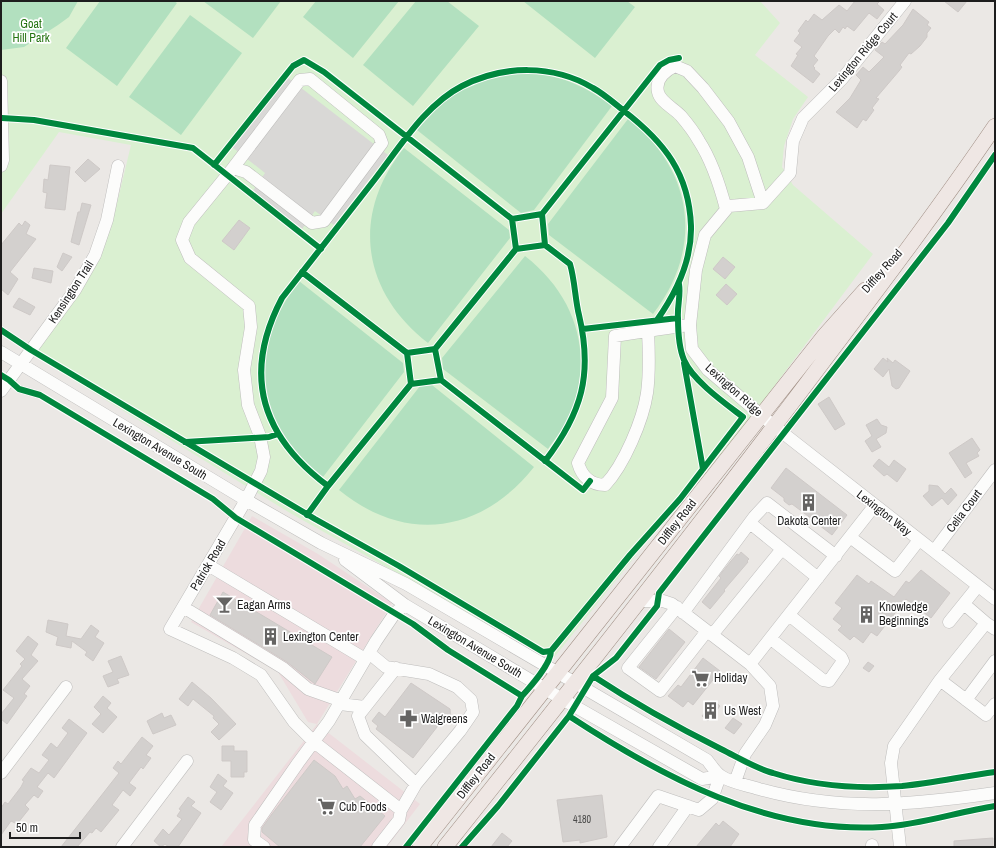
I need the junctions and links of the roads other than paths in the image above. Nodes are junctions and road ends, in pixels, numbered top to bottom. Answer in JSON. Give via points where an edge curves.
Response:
{"nodes":[{"id":1,"x":906,"y":1,"type":"edge"},
{"id":2,"x":1,"y":81,"type":"edge"},
{"id":3,"x":995,"y":126,"type":"edge"},
{"id":4,"x":2,"y":151,"type":"edge"},
{"id":5,"x":1,"y":166,"type":"edge"},
{"id":6,"x":118,"y":166,"type":"dead end"},
{"id":7,"x":233,"y":168,"type":"junction"},
{"id":8,"x":763,"y":203,"type":"junction"},
{"id":9,"x":942,"y":204,"type":"junction"},
{"id":10,"x":726,"y":209,"type":"junction"},
{"id":11,"x":690,"y":325,"type":"junction"},
{"id":12,"x":648,"y":331,"type":"junction"},
{"id":13,"x":1,"y":352,"type":"edge"},
{"id":14,"x":21,"y":365,"type":"junction"},
{"id":15,"x":1,"y":391,"type":"edge"},
{"id":16,"x":761,"y":416,"type":"junction"},
{"id":17,"x":774,"y":426,"type":"junction"},
{"id":18,"x":995,"y":470,"type":"edge"},
{"id":19,"x":246,"y":500,"type":"junction"},
{"id":20,"x":875,"y":505,"type":"junction"},
{"id":21,"x":750,"y":523,"type":"junction"},
{"id":22,"x":850,"y":537,"type":"junction"},
{"id":23,"x":919,"y":540,"type":"junction"},
{"id":24,"x":321,"y":543,"type":"junction"},
{"id":25,"x":782,"y":549,"type":"junction"},
{"id":26,"x":934,"y":551,"type":"junction"},
{"id":27,"x":836,"y":556,"type":"junction"},
{"id":28,"x":208,"y":565,"type":"junction"},
{"id":29,"x":818,"y":578,"type":"junction"},
{"id":30,"x":978,"y":586,"type":"junction"},
{"id":31,"x":995,"y":599,"type":"edge"},
{"id":32,"x":639,"y":601,"type":"junction"},
{"id":33,"x":964,"y":604,"type":"junction"},
{"id":34,"x":405,"y":605,"type":"junction"},
{"id":35,"x":183,"y":607,"type":"junction"},
{"id":36,"x":680,"y":610,"type":"junction"},
{"id":37,"x":789,"y":615,"type":"junction"},
{"id":38,"x":949,"y":622,"type":"dead end"},
{"id":39,"x":991,"y":626,"type":"edge"},
{"id":40,"x":709,"y":633,"type":"junction"},
{"id":41,"x":770,"y":639,"type":"junction"},
{"id":42,"x":367,"y":656,"type":"junction"},
{"id":43,"x":995,"y":661,"type":"edge"},
{"id":44,"x":750,"y":664,"type":"junction"},
{"id":45,"x":396,"y":668,"type":"junction"},
{"id":46,"x":557,"y":673,"type":"junction"},
{"id":47,"x":940,"y":680,"type":"junction"},
{"id":48,"x":574,"y":683,"type":"junction"},
{"id":49,"x":66,"y":687,"type":"dead end"},
{"id":50,"x":545,"y":689,"type":"junction"},
{"id":51,"x":562,"y":699,"type":"junction"},
{"id":52,"x":966,"y":700,"type":"junction"},
{"id":53,"x":341,"y":702,"type":"junction"},
{"id":54,"x":995,"y":704,"type":"edge"},
{"id":55,"x":365,"y":707,"type":"junction"},
{"id":56,"x":314,"y":742,"type":"junction"},
{"id":57,"x":187,"y":761,"type":"dead end"},
{"id":58,"x":1,"y":773,"type":"edge"},
{"id":59,"x":720,"y":776,"type":"junction"},
{"id":60,"x":735,"y":782,"type":"junction"},
{"id":61,"x":416,"y":784,"type":"junction"},
{"id":62,"x":995,"y":793,"type":"edge"},
{"id":63,"x":896,"y":804,"type":"junction"},
{"id":64,"x":688,"y":806,"type":"junction"},
{"id":65,"x":401,"y":810,"type":"junction"},
{"id":66,"x":255,"y":845,"type":"edge"},
{"id":67,"x":122,"y":847,"type":"edge"},
{"id":68,"x":378,"y":847,"type":"edge"},
{"id":69,"x":420,"y":847,"type":"edge"},
{"id":70,"x":446,"y":847,"type":"edge"},
{"id":71,"x":620,"y":847,"type":"edge"},
{"id":72,"x":660,"y":847,"type":"edge"},
{"id":73,"x":900,"y":847,"type":"edge"}],
"edges":[{"from":1,"to":8,"type":"street","name":"Lexington Ridge Court","via":[[842,79],[803,118],[793,141],[790,173]]},
{"from":2,"to":4,"type":"street"},
{"from":3,"to":9,"type":"main road","name":"Diffley Road"},
{"from":4,"to":5,"type":"street"},
{"from":6,"to":14,"type":"street","name":"Kensington Trail","via":[[107,220],[95,255],[75,290]]},
{"from":7,"to":7,"type":"street","name":"Patrick Road","via":[[246,172],[312,223],[324,221],[382,143],[379,135],[310,79],[300,80]]},
{"from":7,"to":19,"type":"street","name":"Patrick Road","via":[[190,222],[182,240],[190,258],[249,306],[251,327],[244,370],[248,405],[260,436],[264,457]]},
{"from":8,"to":10,"type":"street","via":[[729,206]]},
{"from":8,"to":10,"type":"street","via":[[748,157],[729,122],[687,71],[675,66],[662,76],[657,86],[658,94],[680,115],[700,141],[720,184]]},
{"from":9,"to":16,"type":"main road","name":"Diffley Road","via":[[825,335]]},
{"from":9,"to":17,"type":"main road","name":"Diffley Road"},
{"from":10,"to":11,"type":"street","name":"Lexington Ridge","via":[[705,235],[696,270]]},
{"from":11,"to":12,"type":"street"},
{"from":11,"to":16,"type":"street","name":"Lexington Ridge","via":[[692,349],[708,370]]},
{"from":12,"to":12,"type":"street","via":[[615,336],[612,398],[578,463],[586,479],[596,485],[605,485],[613,476],[627,452],[641,414],[647,394]]},
{"from":13,"to":14,"type":"street","name":"Lexington Avenue South"},
{"from":14,"to":15,"type":"street","name":"Kensington Trail"},
{"from":14,"to":19,"type":"street","name":"Lexington Avenue South"},
{"from":16,"to":17,"type":"street","name":"Lexington Ridge"},
{"from":16,"to":46,"type":"main road","name":"Diffley Road"},
{"from":17,"to":20,"type":"street","name":"Lexington Way"},
{"from":17,"to":32,"type":"main road","name":"Diffley Road"},
{"from":18,"to":26,"type":"street","name":"Celia Court"},
{"from":19,"to":24,"type":"street","name":"Lexington Avenue South"},
{"from":19,"to":28,"type":"street","name":"Patrick Road"},
{"from":20,"to":22,"type":"street"},
{"from":20,"to":23,"type":"street","name":"Lexington Way"},
{"from":21,"to":25,"type":"street"},
{"from":21,"to":27,"type":"street","via":[[767,503]]},
{"from":21,"to":36,"type":"street"},
{"from":22,"to":23,"type":"street","via":[[895,571]]},
{"from":22,"to":27,"type":"street"},
{"from":23,"to":26,"type":"street","name":"Lexington Way"},
{"from":24,"to":34,"type":"street","name":"Lexington Avenue South"},
{"from":24,"to":46,"type":"street","name":"Lexington Avenue South","via":[[406,584]]},
{"from":25,"to":29,"type":"street"},
{"from":25,"to":40,"type":"street"},
{"from":26,"to":30,"type":"street","name":"Lexington Way"},
{"from":27,"to":29,"type":"street"},
{"from":28,"to":35,"type":"street","name":"Patrick Road"},
{"from":28,"to":42,"type":"street"},
{"from":29,"to":37,"type":"street"},
{"from":30,"to":31,"type":"street","name":"Lexington Way"},
{"from":30,"to":33,"type":"street"},
{"from":32,"to":36,"type":"street","via":[[663,601]]},
{"from":32,"to":48,"type":"main road","name":"Diffley Road"},
{"from":33,"to":38,"type":"street"},
{"from":33,"to":39,"type":"street"},
{"from":34,"to":42,"type":"street","via":[[395,613]]},
{"from":34,"to":50,"type":"street","name":"Lexington Avenue South"},
{"from":35,"to":53,"type":"street","via":[[283,668],[308,689]]},
{"from":35,"to":56,"type":"street","name":"Patrick Road","via":[[170,629],[233,658],[262,675],[294,722]]},
{"from":36,"to":40,"type":"street"},
{"from":36,"to":40,"type":"street","via":[[628,668],[660,691]]},
{"from":37,"to":41,"type":"street"},
{"from":37,"to":41,"type":"street","via":[[841,657],[843,661],[829,681],[823,680]]},
{"from":39,"to":47,"type":"street"},
{"from":40,"to":44,"type":"street"},
{"from":41,"to":44,"type":"street"},
{"from":42,"to":45,"type":"street","via":[[386,667]]},
{"from":42,"to":53,"type":"street"},
{"from":43,"to":52,"type":"street"},
{"from":44,"to":60,"type":"street","via":[[770,686],[772,706],[766,725],[745,754]]},
{"from":45,"to":55,"type":"street"},
{"from":45,"to":61,"type":"street","via":[[429,674],[457,687],[471,700],[473,712]]},
{"from":46,"to":48,"type":"street","name":"Lexington Avenue South"},
{"from":46,"to":50,"type":"main road","name":"Diffley Road"},
{"from":47,"to":52,"type":"street"},
{"from":47,"to":63,"type":"street","via":[[894,746],[891,763]]},
{"from":48,"to":51,"type":"main road","name":"Diffley Road"},
{"from":48,"to":59,"type":"street","name":"Lexington Avenue South","via":[[707,760]]},
{"from":49,"to":58,"type":"street"},
{"from":50,"to":51,"type":"street","name":"Lexington Avenue South"},
{"from":50,"to":69,"type":"main road","name":"Diffley Road"},
{"from":51,"to":59,"type":"street","name":"Lexington Avenue South","via":[[702,779]]},
{"from":51,"to":70,"type":"main road","name":"Diffley Road"},
{"from":52,"to":54,"type":"street","via":[[986,715]]},
{"from":53,"to":55,"type":"street"},
{"from":53,"to":56,"type":"street"},
{"from":55,"to":61,"type":"street","via":[[358,716],[365,735]]},
{"from":56,"to":65,"type":"street"},
{"from":56,"to":66,"type":"street","via":[[255,825]]},
{"from":57,"to":67,"type":"street"},
{"from":59,"to":60,"type":"street","name":"Lexington Avenue South"},
{"from":59,"to":64,"type":"street","via":[[712,799],[699,810]]},
{"from":60,"to":63,"type":"street","name":"Lexington Avenue South","via":[[779,794],[831,803]]},
{"from":61,"to":65,"type":"street"},
{"from":62,"to":63,"type":"street","name":"Lexington Avenue South"},
{"from":63,"to":73,"type":"street"},
{"from":64,"to":71,"type":"street","via":[[658,796]]},
{"from":64,"to":72,"type":"street"},
{"from":65,"to":68,"type":"street","via":[[399,820]]}]}
